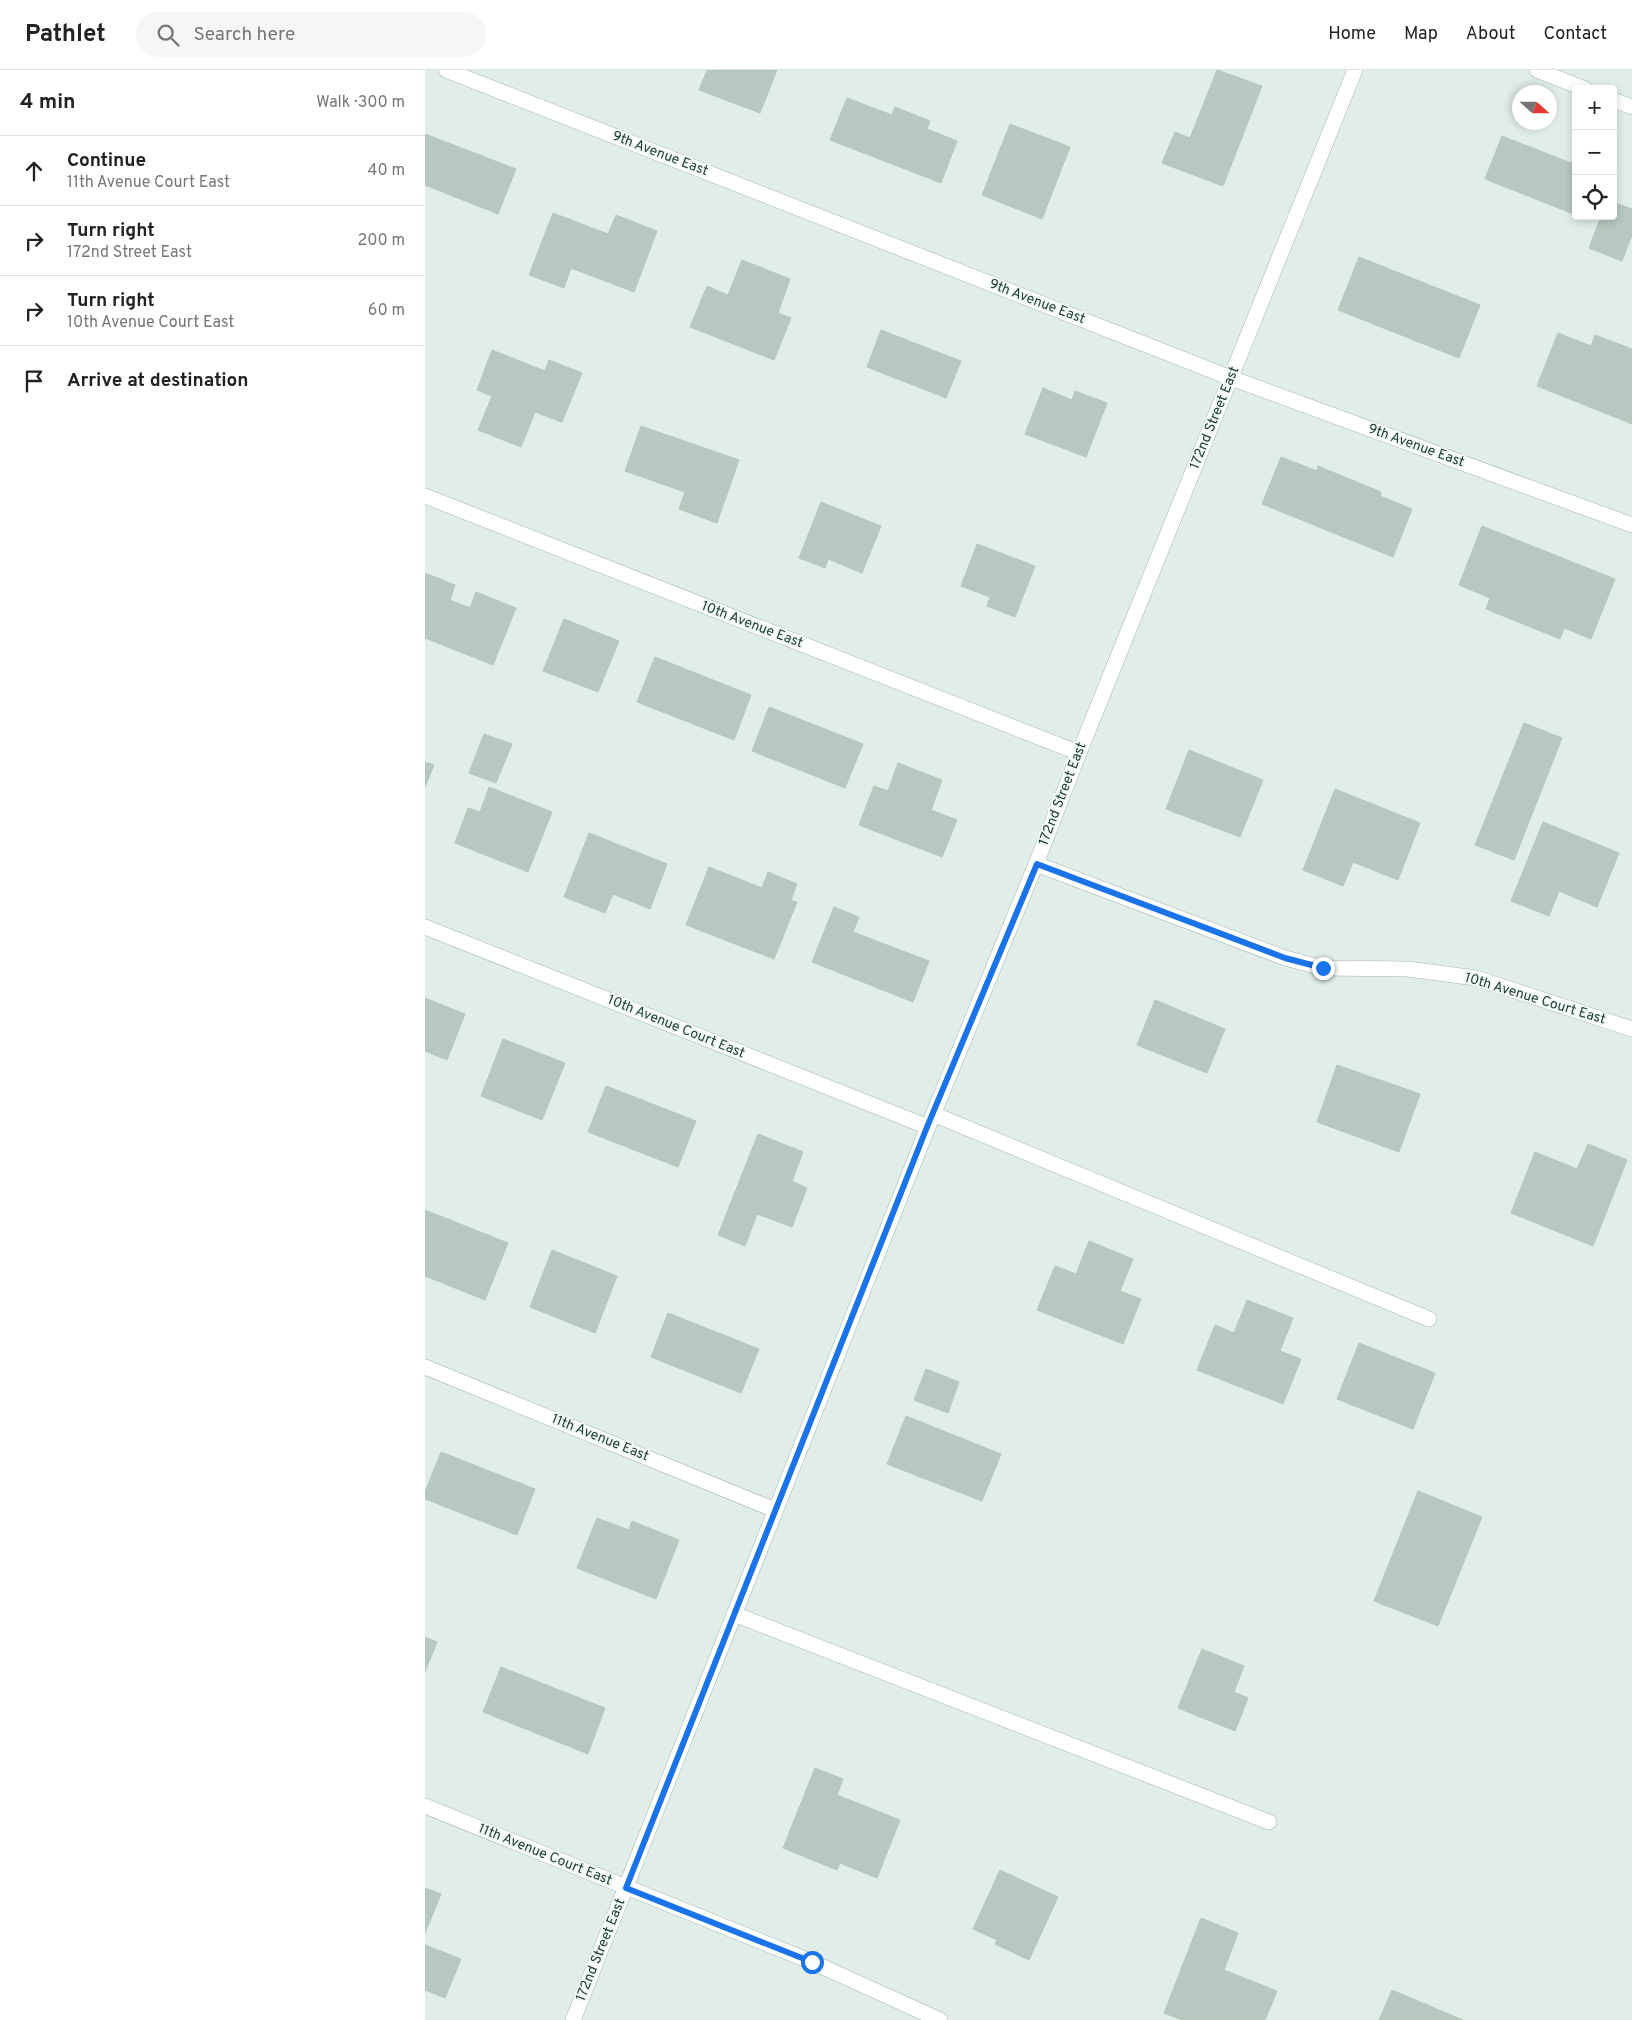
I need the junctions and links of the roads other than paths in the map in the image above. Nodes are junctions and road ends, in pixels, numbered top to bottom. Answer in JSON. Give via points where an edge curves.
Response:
{"nodes":[{"id":1,"x":446,"y":70,"type":"edge"},
{"id":2,"x":1355,"y":70,"type":"edge"},
{"id":3,"x":1537,"y":70,"type":"edge"},
{"id":4,"x":1575,"y":85,"type":"edge"},
{"id":5,"x":1617,"y":101,"type":"edge"},
{"id":6,"x":1632,"y":107,"type":"edge"},
{"id":7,"x":1231,"y":378,"type":"junction"},
{"id":8,"x":425,"y":496,"type":"edge"},
{"id":9,"x":1632,"y":525,"type":"edge"},
{"id":10,"x":1079,"y":753,"type":"junction"},
{"id":11,"x":1037,"y":864,"type":"junction"},
{"id":12,"x":425,"y":927,"type":"edge"},
{"id":13,"x":1632,"y":1029,"type":"edge"},
{"id":14,"x":930,"y":1121,"type":"junction"},
{"id":15,"x":1429,"y":1319,"type":"dead end"},
{"id":16,"x":425,"y":1367,"type":"edge"},
{"id":17,"x":775,"y":1510,"type":"junction"},
{"id":18,"x":734,"y":1614,"type":"junction"},
{"id":19,"x":425,"y":1806,"type":"edge"},
{"id":20,"x":1269,"y":1822,"type":"dead end"},
{"id":21,"x":626,"y":1888,"type":"junction"},
{"id":22,"x":573,"y":2020,"type":"edge"},
{"id":23,"x":940,"y":2020,"type":"edge"}],
"edges":[{"from":1,"to":7,"type":"street","name":"9th Avenue East"},
{"from":2,"to":7,"type":"street","name":"172nd Street East"},
{"from":3,"to":4,"type":"street"},
{"from":5,"to":6,"type":"street"},
{"from":7,"to":9,"type":"street","name":"9th Avenue East"},
{"from":7,"to":10,"type":"street","name":"172nd Street East"},
{"from":8,"to":10,"type":"street","name":"10th Avenue East"},
{"from":10,"to":11,"type":"street","name":"172nd Street East"},
{"from":11,"to":13,"type":"street","name":"10th Avenue Court East","via":[[1285,958],[1323,968],[1408,969],[1476,978]]},
{"from":11,"to":14,"type":"street","name":"172nd Street East"},
{"from":12,"to":14,"type":"street","name":"10th Avenue Court East"},
{"from":14,"to":15,"type":"street","name":"10th Avenue Court East"},
{"from":14,"to":17,"type":"street","name":"172nd Street East"},
{"from":16,"to":17,"type":"street","name":"11th Avenue East"},
{"from":17,"to":18,"type":"street","name":"172nd Street East"},
{"from":18,"to":20,"type":"street"},
{"from":18,"to":21,"type":"street","name":"172nd Street East"},
{"from":19,"to":21,"type":"street","name":"11th Avenue Court East"},
{"from":21,"to":22,"type":"street","name":"172nd Street East"},
{"from":21,"to":23,"type":"street","name":"11th Avenue Court East","via":[[812,1962]]}]}
